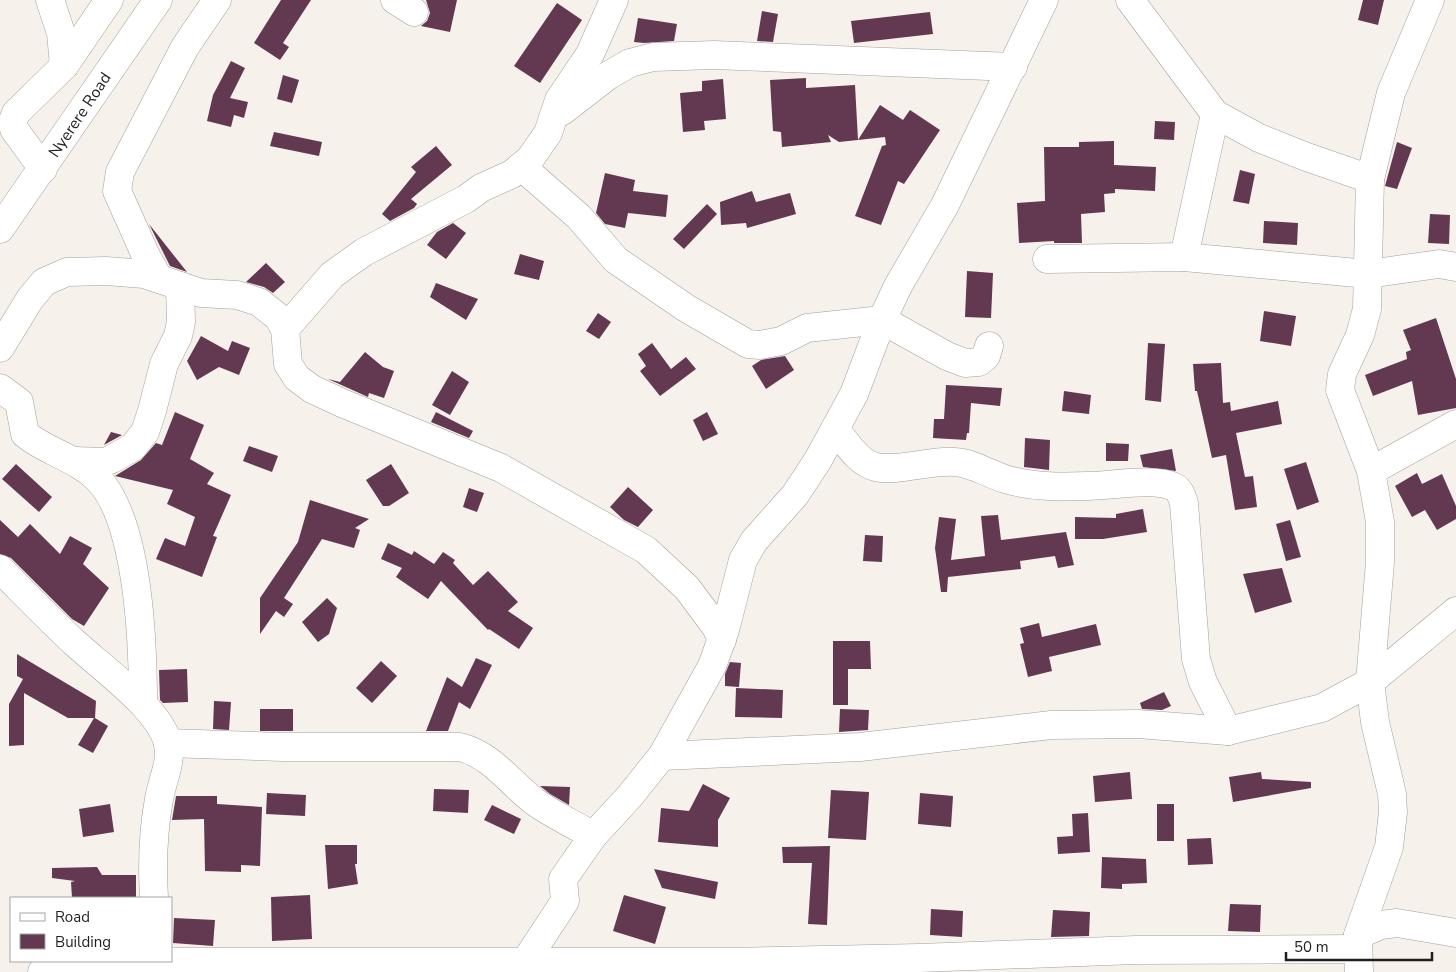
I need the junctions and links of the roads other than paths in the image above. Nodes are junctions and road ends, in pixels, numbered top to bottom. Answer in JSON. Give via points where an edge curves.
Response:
{"nodes":[{"id":1,"x":50,"y":0,"type":"edge"},
{"id":2,"x":110,"y":0,"type":"edge"},
{"id":3,"x":158,"y":0,"type":"edge"},
{"id":4,"x":217,"y":0,"type":"edge"},
{"id":5,"x":614,"y":0,"type":"edge"},
{"id":6,"x":1044,"y":0,"type":"edge"},
{"id":7,"x":1130,"y":0,"type":"edge"},
{"id":8,"x":1430,"y":0,"type":"edge"},
{"id":9,"x":64,"y":66,"type":"junction"},
{"id":10,"x":1013,"y":67,"type":"junction"},
{"id":11,"x":1215,"y":114,"type":"junction"},
{"id":12,"x":552,"y":119,"type":"junction"},
{"id":13,"x":522,"y":167,"type":"junction"},
{"id":14,"x":43,"y":170,"type":"junction"},
{"id":15,"x":1370,"y":179,"type":"junction"},
{"id":16,"x":1,"y":225,"type":"edge"},
{"id":17,"x":1184,"y":257,"type":"junction"},
{"id":18,"x":1047,"y":259,"type":"dead end"},
{"id":19,"x":1456,"y":267,"type":"edge"},
{"id":20,"x":1368,"y":274,"type":"junction"},
{"id":21,"x":170,"y":282,"type":"junction"},
{"id":22,"x":882,"y":320,"type":"junction"},
{"id":23,"x":284,"y":329,"type":"junction"},
{"id":24,"x":989,"y":346,"type":"dead end"},
{"id":25,"x":0,"y":348,"type":"edge"},
{"id":26,"x":0,"y":388,"type":"edge"},
{"id":27,"x":1456,"y":424,"type":"edge"},
{"id":28,"x":835,"y":429,"type":"junction"},
{"id":29,"x":75,"y":461,"type":"junction"},
{"id":30,"x":1371,"y":471,"type":"junction"},
{"id":31,"x":0,"y":569,"type":"edge"},
{"id":32,"x":1456,"y":610,"type":"edge"},
{"id":33,"x":722,"y":640,"type":"junction"},
{"id":34,"x":1370,"y":682,"type":"junction"},
{"id":35,"x":143,"y":703,"type":"junction"},
{"id":36,"x":1228,"y":731,"type":"junction"},
{"id":37,"x":168,"y":743,"type":"junction"},
{"id":38,"x":662,"y":756,"type":"junction"},
{"id":39,"x":592,"y":836,"type":"junction"},
{"id":40,"x":154,"y":897,"type":"edge"},
{"id":41,"x":1456,"y":933,"type":"edge"},
{"id":42,"x":1358,"y":952,"type":"edge"},
{"id":43,"x":525,"y":962,"type":"junction"},
{"id":44,"x":157,"y":965,"type":"edge"},
{"id":45,"x":919,"y":965,"type":"edge"},
{"id":46,"x":731,"y":967,"type":"edge"},
{"id":47,"x":42,"y":972,"type":"edge"}],
"edges":[{"from":1,"to":9,"type":"street","via":[[61,33]]},
{"from":2,"to":9,"type":"street"},
{"from":3,"to":14,"type":"street","name":"Nyerere Road"},
{"from":4,"to":21,"type":"street","via":[[186,47],[128,155],[117,183],[117,191],[146,256]]},
{"from":5,"to":12,"type":"street","via":[[590,54],[559,100]]},
{"from":6,"to":10,"type":"street"},
{"from":7,"to":11,"type":"street"},
{"from":8,"to":15,"type":"street","via":[[1391,93]]},
{"from":9,"to":14,"type":"street","via":[[16,113],[13,121],[14,129]]},
{"from":10,"to":12,"type":"street","via":[[714,55],[653,57],[630,63],[609,75]]},
{"from":10,"to":22,"type":"street","via":[[945,205]]},
{"from":11,"to":15,"type":"street","via":[[1259,138]]},
{"from":11,"to":17,"type":"street"},
{"from":12,"to":13,"type":"street","via":[[541,146]]},
{"from":13,"to":22,"type":"street","via":[[579,217],[616,260],[686,308],[748,344],[781,341],[807,328]]},
{"from":13,"to":23,"type":"street","via":[[364,252],[332,275]]},
{"from":14,"to":16,"type":"street","name":"Nyerere Road"},
{"from":15,"to":20,"type":"street"},
{"from":17,"to":18,"type":"street"},
{"from":17,"to":20,"type":"street"},
{"from":19,"to":20,"type":"street","via":[[1439,264]]},
{"from":20,"to":30,"type":"street","via":[[1367,309],[1360,335],[1342,374],[1340,390]]},
{"from":21,"to":23,"type":"street","via":[[201,293],[237,295],[259,302],[278,318]]},
{"from":21,"to":25,"type":"street","via":[[144,274],[67,272],[44,282]]},
{"from":21,"to":29,"type":"street","via":[[181,322],[164,364],[145,432],[133,447],[105,462]]},
{"from":22,"to":24,"type":"street","via":[[965,363],[980,362]]},
{"from":22,"to":28,"type":"street","via":[[854,394]]},
{"from":23,"to":33,"type":"street","via":[[288,364],[297,378],[312,388],[501,468],[617,532],[646,550],[673,573],[716,627]]},
{"from":26,"to":29,"type":"street","via":[[20,402],[25,434]]},
{"from":27,"to":30,"type":"street"},
{"from":28,"to":33,"type":"street","via":[[795,495],[754,541],[743,560]]},
{"from":28,"to":36,"type":"street","via":[[864,462],[876,467],[956,462],[1034,485],[1154,483],[1175,487],[1184,503],[1196,659],[1203,682]]},
{"from":29,"to":35,"type":"street","via":[[97,478],[115,504],[124,530],[140,622]]},
{"from":30,"to":34,"type":"street","via":[[1380,522],[1380,562]]},
{"from":31,"to":35,"type":"street","via":[[75,643]]},
{"from":32,"to":34,"type":"street"},
{"from":33,"to":38,"type":"street","via":[[712,666]]},
{"from":34,"to":36,"type":"street","via":[[1322,708]]},
{"from":34,"to":42,"type":"street","via":[[1375,722],[1392,794],[1392,828]]},
{"from":35,"to":37,"type":"street"},
{"from":36,"to":38,"type":"street","via":[[1138,724],[1051,725],[860,746]]},
{"from":37,"to":39,"type":"street","via":[[460,747],[472,750],[492,763],[536,802]]},
{"from":37,"to":40,"type":"street","via":[[168,761],[155,832]]},
{"from":38,"to":39,"type":"street","via":[[630,797]]},
{"from":39,"to":43,"type":"street","via":[[563,879],[565,901]]},
{"from":41,"to":42,"type":"street","via":[[1396,923],[1381,925]]},
{"from":42,"to":45,"type":"street","via":[[1136,950]]},
{"from":43,"to":44,"type":"street"},
{"from":43,"to":46,"type":"street"},
{"from":44,"to":47,"type":"street"},
{"from":45,"to":46,"type":"street"}]}
